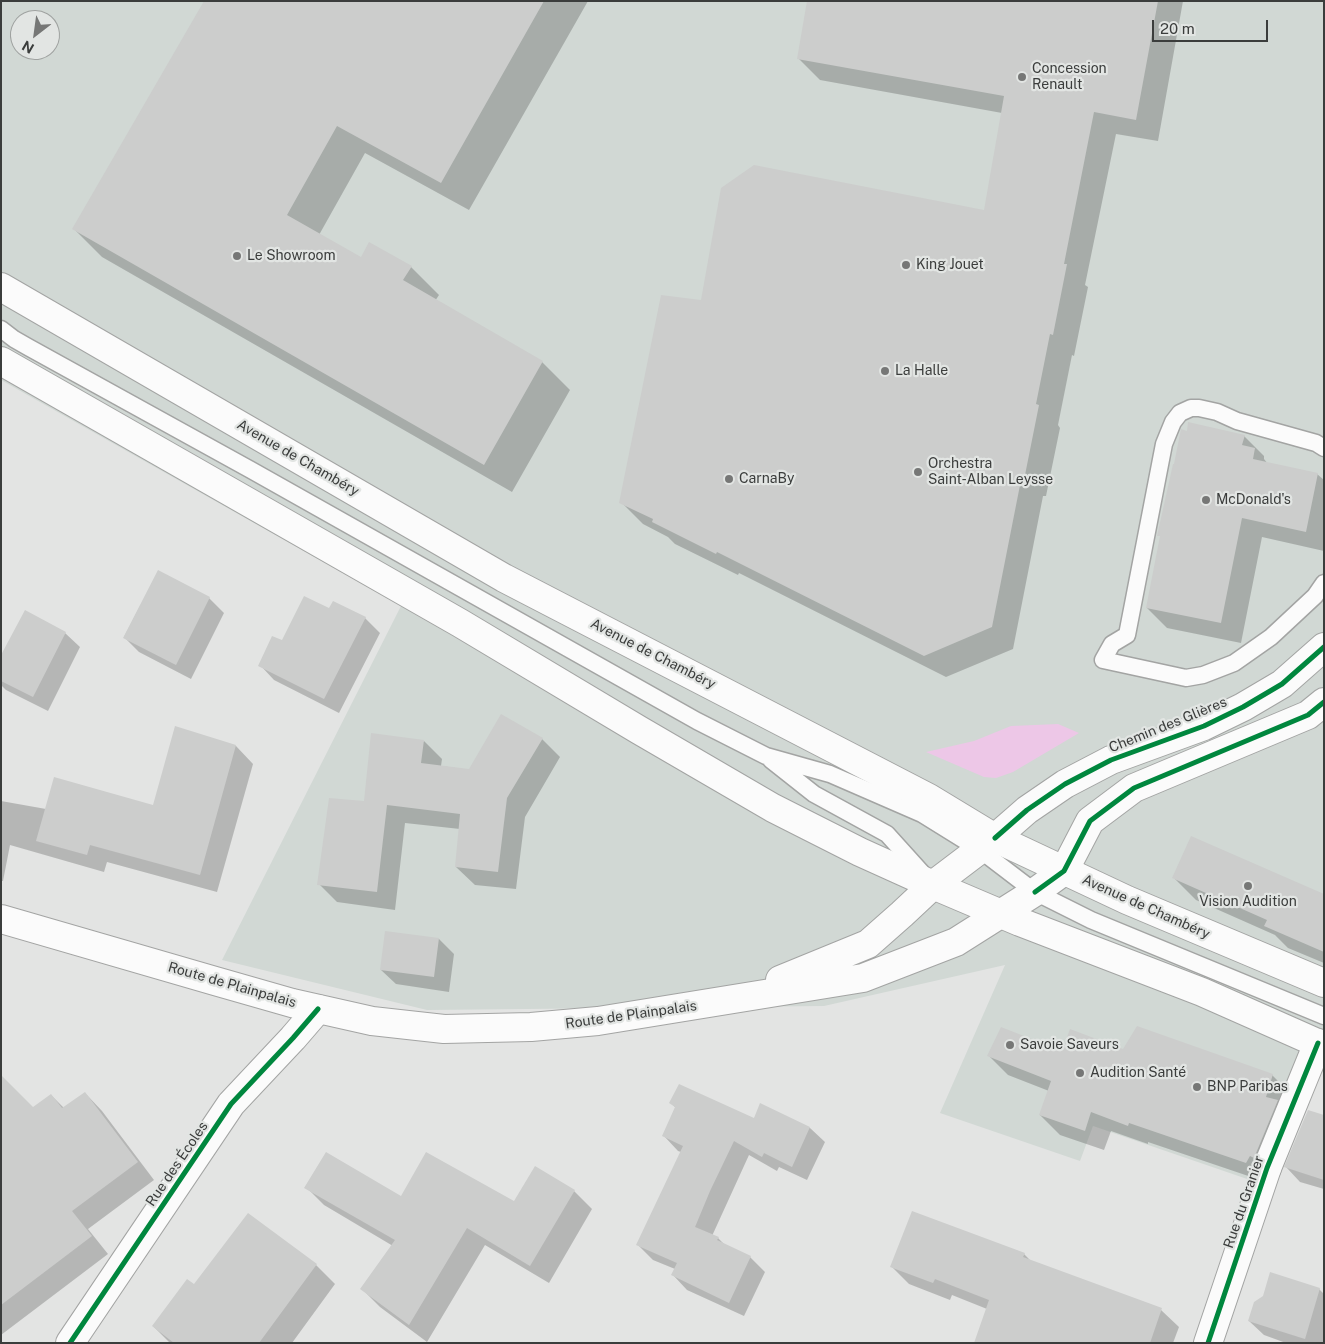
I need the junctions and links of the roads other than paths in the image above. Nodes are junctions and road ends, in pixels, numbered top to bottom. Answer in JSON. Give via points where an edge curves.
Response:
{"nodes":[{"id":1,"x":1,"y":287,"type":"edge"},
{"id":2,"x":1,"y":329,"type":"edge"},
{"id":3,"x":1,"y":362,"type":"edge"},
{"id":4,"x":1324,"y":448,"type":"edge"},
{"id":5,"x":1324,"y":583,"type":"edge"},
{"id":6,"x":1324,"y":647,"type":"edge"},
{"id":7,"x":1324,"y":702,"type":"edge"},
{"id":8,"x":766,"y":756,"type":"junction"},
{"id":9,"x":987,"y":844,"type":"junction"},
{"id":10,"x":1064,"y":871,"type":"junction"},
{"id":11,"x":933,"y":885,"type":"junction"},
{"id":12,"x":1035,"y":892,"type":"junction"},
{"id":13,"x":1001,"y":914,"type":"junction"},
{"id":14,"x":1,"y":919,"type":"edge"},
{"id":15,"x":1324,"y":983,"type":"edge"},
{"id":16,"x":735,"y":1000,"type":"junction"},
{"id":17,"x":318,"y":1009,"type":"junction"},
{"id":18,"x":1324,"y":1016,"type":"edge"},
{"id":19,"x":1321,"y":1045,"type":"edge"},
{"id":20,"x":70,"y":1343,"type":"edge"},
{"id":21,"x":1208,"y":1343,"type":"edge"}],
"edges":[{"from":1,"to":9,"type":"main road","name":"Avenue de Chambéry","via":[[504,578],[929,798]]},
{"from":2,"to":8,"type":"lane","via":[[697,721]]},
{"from":3,"to":11,"type":"main road","via":[[460,623],[773,808]]},
{"from":4,"to":5,"type":"lane","via":[[1217,412],[1190,408],[1180,413],[1164,444],[1126,635],[1112,644],[1103,660],[1186,678],[1204,675],[1234,663],[1271,637],[1315,596]]},
{"from":6,"to":9,"type":"main road","name":"Chemin des Glières","via":[[1282,684],[1243,707],[1204,726],[1111,760],[1065,784],[1027,810]]},
{"from":7,"to":10,"type":"main road","via":[[1308,715],[1134,788],[1090,821]]},
{"from":8,"to":9,"type":"lane","via":[[830,774]]},
{"from":8,"to":11,"type":"lane","via":[[814,794],[887,834]]},
{"from":9,"to":10,"type":"main road","name":"Avenue de Chambéry"},
{"from":9,"to":11,"type":"main road","name":"Route de Plainpalais"},
{"from":9,"to":12,"type":"lane"},
{"from":10,"to":12,"type":"main road"},
{"from":10,"to":15,"type":"main road","name":"Avenue de Chambéry"},
{"from":11,"to":13,"type":"main road"},
{"from":11,"to":16,"type":"main road","name":"Route de Plainpalais","via":[[868,944]]},
{"from":12,"to":13,"type":"main road","name":"Route de Plainpalais"},
{"from":12,"to":18,"type":"lane","via":[[1091,920]]},
{"from":13,"to":16,"type":"main road","name":"Route de Plainpalais","via":[[956,942],[864,978]]},
{"from":13,"to":19,"type":"main road","via":[[1202,992]]},
{"from":14,"to":17,"type":"main road","name":"Route de Plainpalais"},
{"from":16,"to":17,"type":"main road","name":"Route de Plainpalais","via":[[531,1028],[444,1030],[372,1022]]},
{"from":17,"to":20,"type":"main road","name":"Rue des Écoles","via":[[231,1104]]},
{"from":19,"to":21,"type":"main road","name":"Rue du Granier","via":[[1267,1168]]}]}
